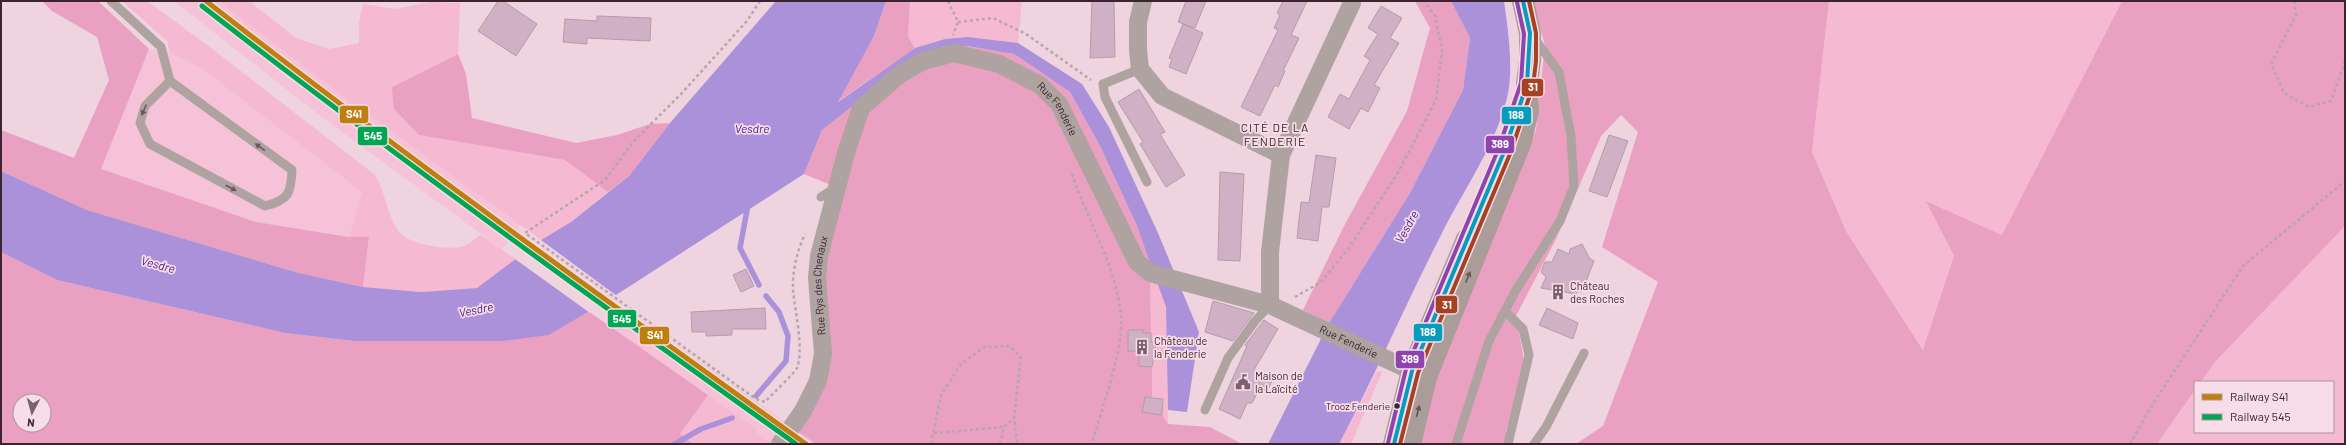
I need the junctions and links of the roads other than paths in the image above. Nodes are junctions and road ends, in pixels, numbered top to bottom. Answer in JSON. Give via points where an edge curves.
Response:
{"nodes":[{"id":1,"x":112,"y":1,"type":"edge"},
{"id":2,"x":1143,"y":1,"type":"edge"},
{"id":3,"x":1523,"y":1,"type":"edge"},
{"id":4,"x":1352,"y":3,"type":"dead end"},
{"id":5,"x":1530,"y":32,"type":"junction"},
{"id":6,"x":1140,"y":69,"type":"junction"},
{"id":7,"x":170,"y":82,"type":"junction"},
{"id":8,"x":1281,"y":155,"type":"junction"},
{"id":9,"x":1147,"y":182,"type":"dead end"},
{"id":10,"x":838,"y":186,"type":"junction"},
{"id":11,"x":821,"y":197,"type":"dead end"},
{"id":12,"x":1270,"y":305,"type":"junction"},
{"id":13,"x":1505,"y":311,"type":"junction"},
{"id":14,"x":1584,"y":353,"type":"dead end"},
{"id":15,"x":1419,"y":374,"type":"junction"},
{"id":16,"x":1206,"y":410,"type":"dead end"},
{"id":17,"x":780,"y":444,"type":"edge"},
{"id":18,"x":1394,"y":444,"type":"edge"},
{"id":19,"x":1410,"y":444,"type":"edge"},
{"id":20,"x":1456,"y":444,"type":"edge"},
{"id":21,"x":1508,"y":444,"type":"edge"},
{"id":22,"x":1534,"y":444,"type":"edge"}],
"edges":[{"from":1,"to":7,"type":"lane","via":[[161,47]]},
{"from":2,"to":6,"type":"street","via":[[1138,22]]},
{"from":3,"to":5,"type":"main road"},
{"from":4,"to":8,"type":"street"},
{"from":5,"to":13,"type":"lane","via":[[1560,72],[1571,136],[1574,186],[1560,222]]},
{"from":5,"to":15,"type":"main road","via":[[1527,84],[1504,152]]},
{"from":6,"to":8,"type":"street","via":[[1162,96]]},
{"from":6,"to":9,"type":"lane","via":[[1104,84],[1105,97]]},
{"from":7,"to":7,"type":"lane","one_way":true,"via":[[145,106],[140,123],[150,144],[265,206],[282,202],[291,189],[292,170]]},
{"from":8,"to":12,"type":"street","via":[[1270,252]]},
{"from":10,"to":11,"type":"lane"},
{"from":10,"to":12,"type":"street","name":"Rue Fenderie","via":[[861,108],[874,94],[923,61],[954,52],[980,58],[1000,64],[1040,85],[1059,104],[1137,262],[1150,273]]},
{"from":10,"to":17,"type":"street","name":"Rue Rys des Chenaux","via":[[819,256],[817,278],[823,354],[818,381],[803,411]]},
{"from":12,"to":15,"type":"street","name":"Rue Fenderie"},
{"from":12,"to":16,"type":"lane","via":[[1228,358]]},
{"from":13,"to":20,"type":"lane","via":[[1489,341]]},
{"from":13,"to":21,"type":"lane","via":[[1523,329],[1529,355]]},
{"from":14,"to":22,"type":"lane","via":[[1546,427]]},
{"from":15,"to":18,"type":"main road"},
{"from":19,"to":15,"type":"main road","one_way":true}]}
